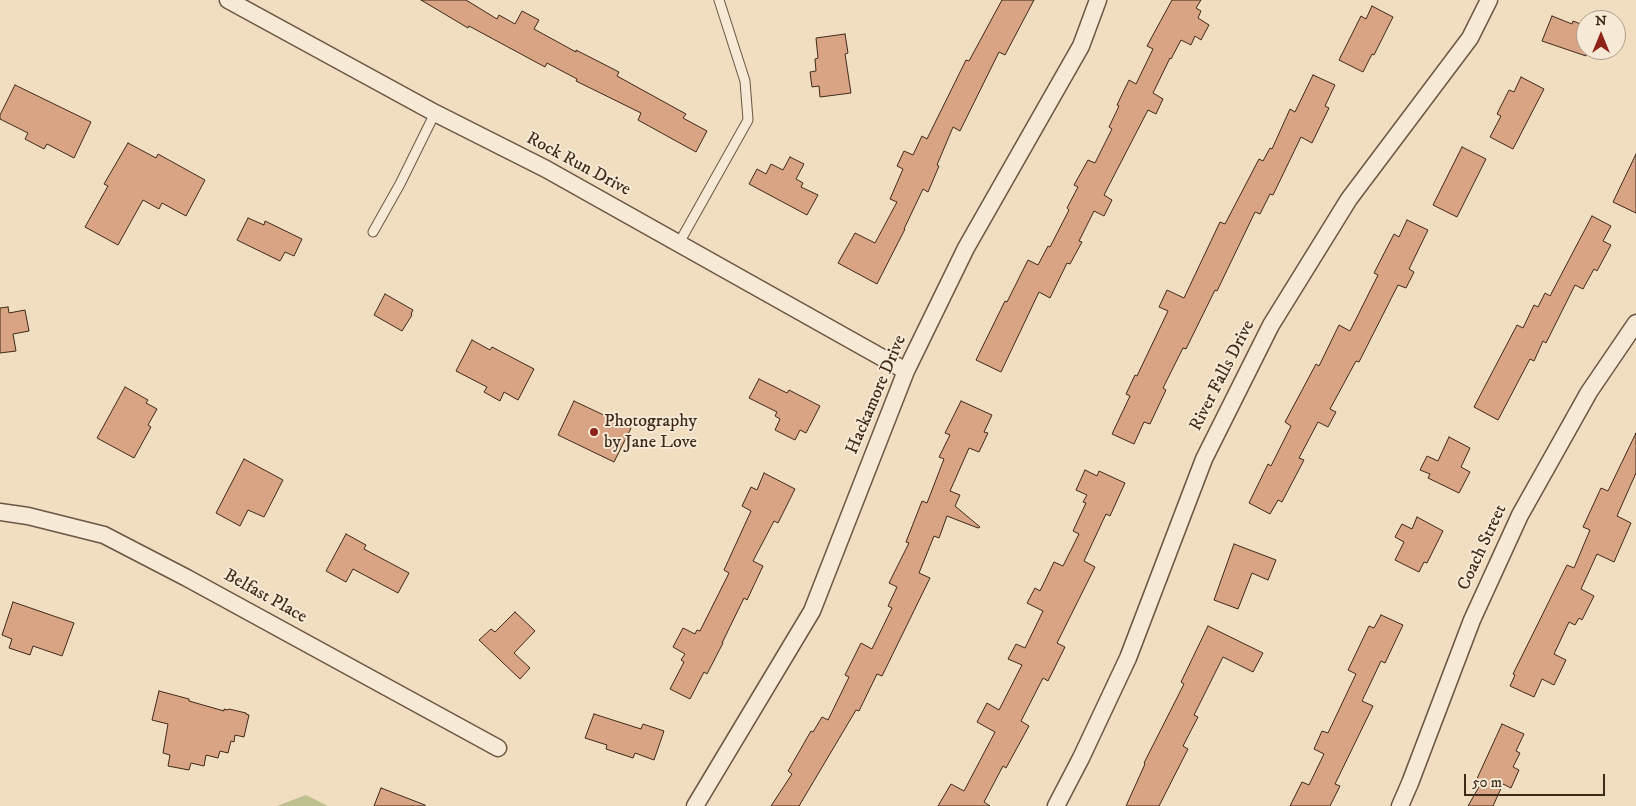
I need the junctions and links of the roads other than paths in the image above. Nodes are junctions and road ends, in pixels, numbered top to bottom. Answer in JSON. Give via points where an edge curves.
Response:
{"nodes":[{"id":1,"x":228,"y":0,"type":"edge"},
{"id":2,"x":719,"y":0,"type":"edge"},
{"id":3,"x":1098,"y":0,"type":"edge"},
{"id":4,"x":1489,"y":0,"type":"edge"},
{"id":5,"x":435,"y":113,"type":"junction"},
{"id":6,"x":373,"y":232,"type":"dead end"},
{"id":7,"x":679,"y":243,"type":"junction"},
{"id":8,"x":1636,"y":323,"type":"edge"},
{"id":9,"x":906,"y":371,"type":"junction"},
{"id":10,"x":0,"y":512,"type":"edge"},
{"id":11,"x":498,"y":748,"type":"dead end"},
{"id":12,"x":695,"y":806,"type":"edge"},
{"id":13,"x":1056,"y":806,"type":"edge"},
{"id":14,"x":1400,"y":806,"type":"edge"}],
"edges":[{"from":1,"to":5,"type":"street","name":"Rock Run Drive"},
{"from":2,"to":7,"type":"lane","via":[[745,81],[748,120]]},
{"from":3,"to":9,"type":"street","name":"Hackamore Drive","via":[[1081,46],[966,248]]},
{"from":4,"to":13,"type":"street","name":"River Falls Drive","via":[[1470,38],[1349,198],[1271,325],[1204,459],[1128,658]]},
{"from":5,"to":6,"type":"lane"},
{"from":5,"to":7,"type":"street","name":"Rock Run Drive","via":[[546,169]]},
{"from":7,"to":9,"type":"street","name":"Rock Run Drive"},
{"from":8,"to":14,"type":"street","name":"Coach Street","via":[[1589,392],[1520,515],[1472,620]]},
{"from":9,"to":12,"type":"street","name":"Hackamore Drive","via":[[812,611]]},
{"from":10,"to":11,"type":"street","name":"Belfast Place","via":[[104,535]]}]}
